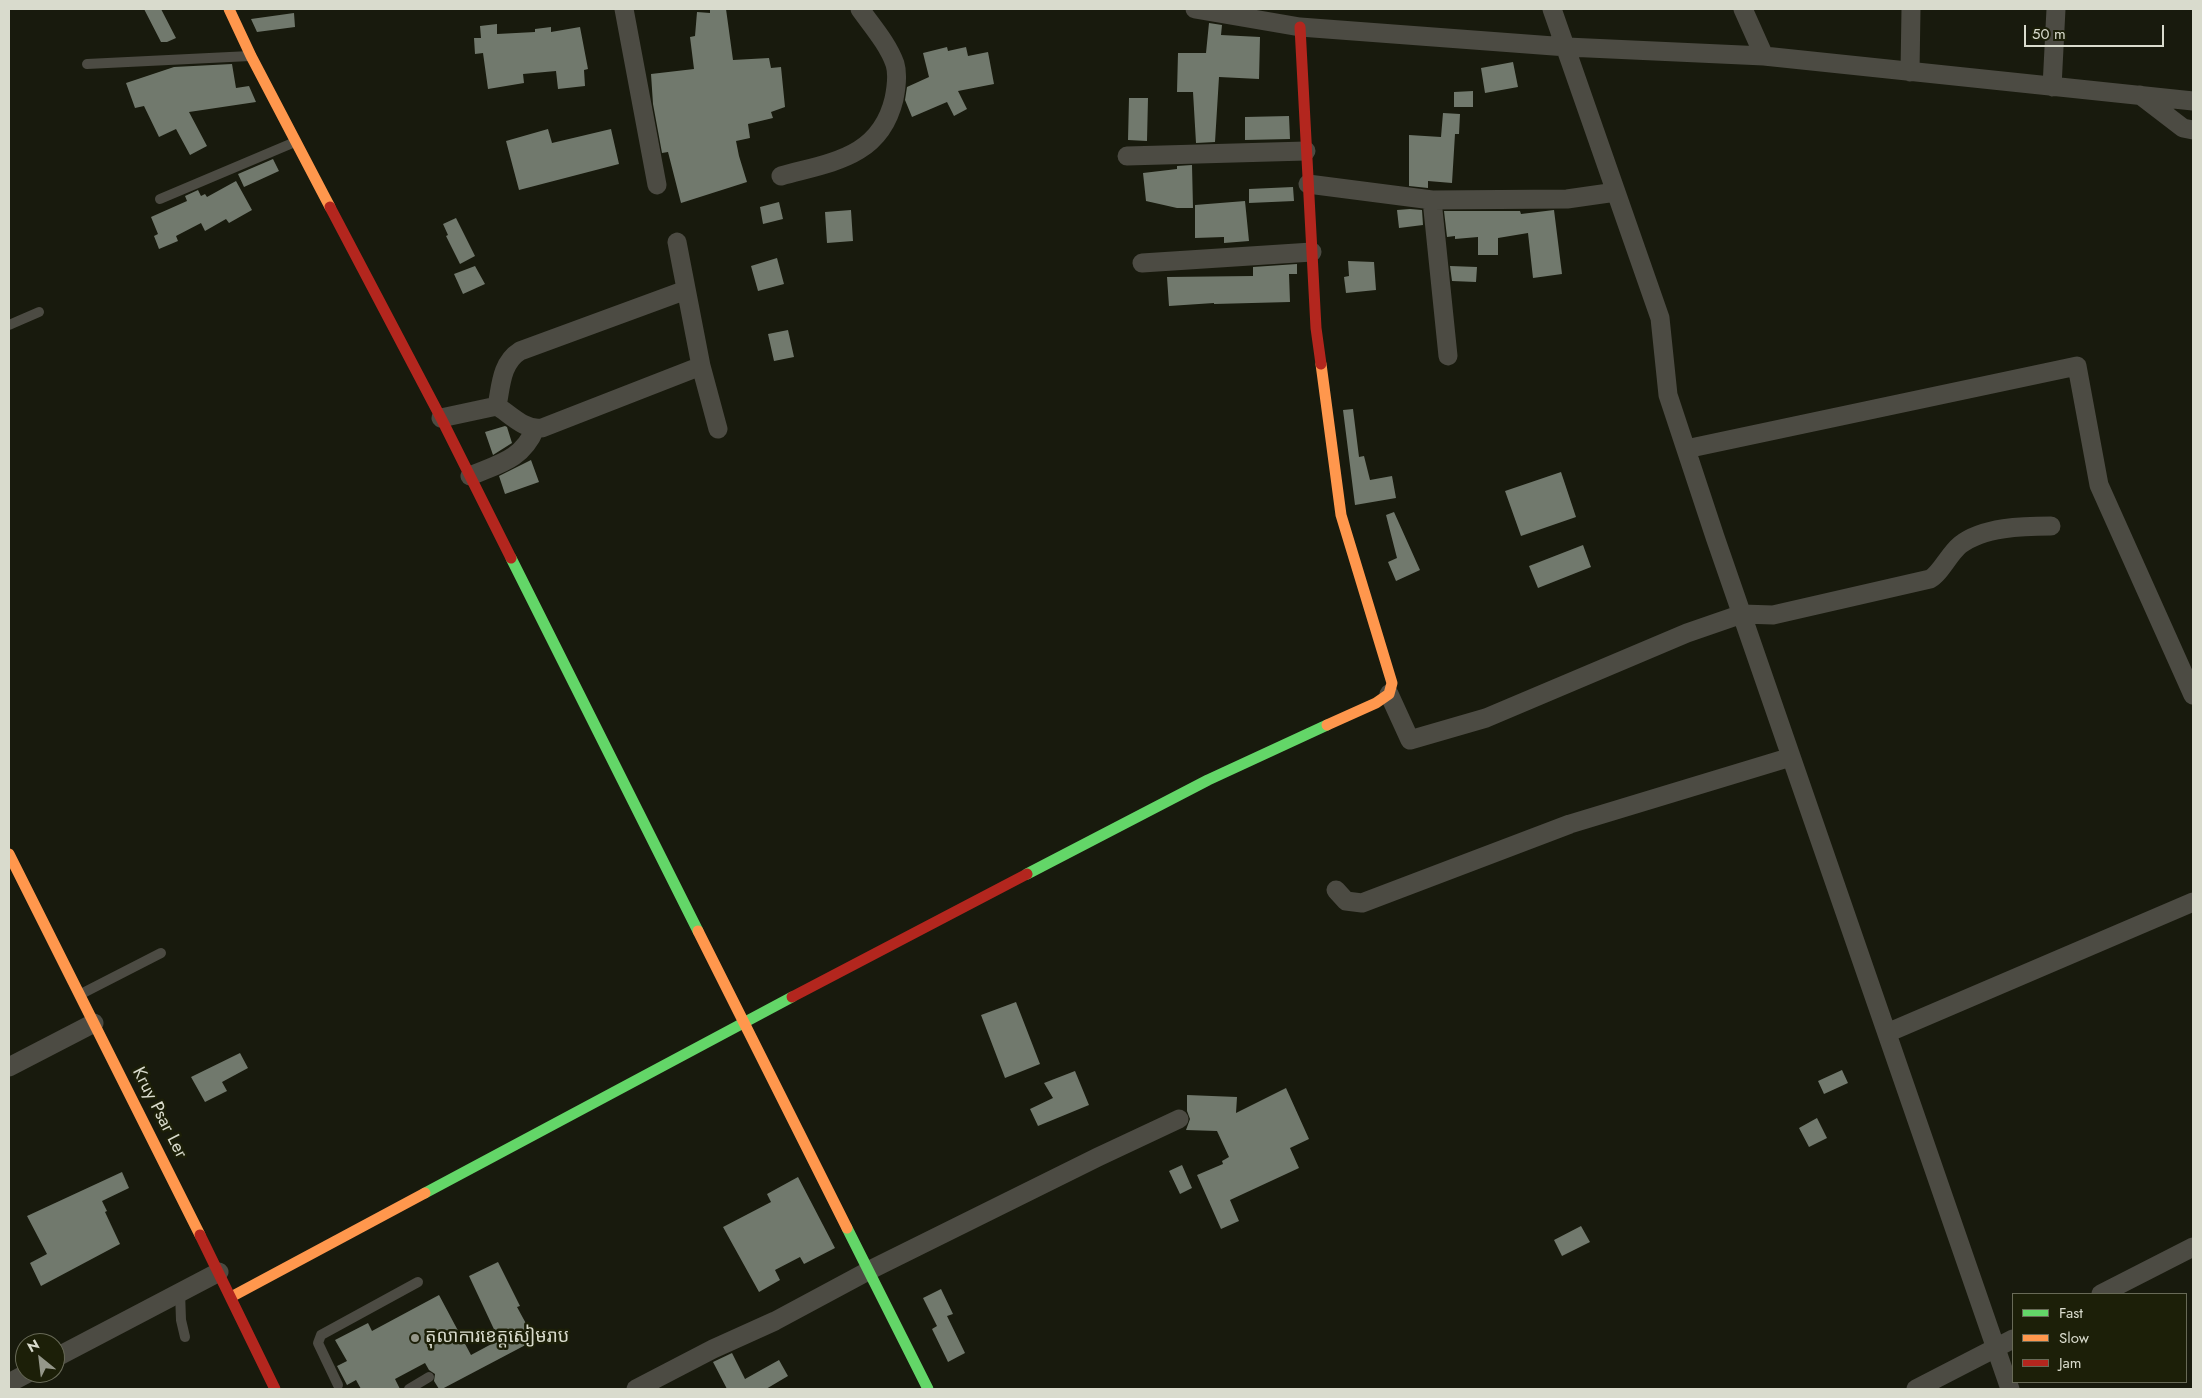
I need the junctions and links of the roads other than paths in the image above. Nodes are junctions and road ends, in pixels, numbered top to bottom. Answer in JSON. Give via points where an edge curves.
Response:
{"nodes":[{"id":1,"x":229,"y":9,"type":"edge"},
{"id":2,"x":624,"y":9,"type":"edge"},
{"id":3,"x":860,"y":9,"type":"edge"},
{"id":4,"x":1195,"y":9,"type":"edge"},
{"id":5,"x":1552,"y":9,"type":"edge"},
{"id":6,"x":1743,"y":9,"type":"edge"},
{"id":7,"x":1911,"y":9,"type":"edge"},
{"id":8,"x":2056,"y":9,"type":"edge"},
{"id":9,"x":1300,"y":27,"type":"junction"},
{"id":10,"x":1567,"y":47,"type":"junction"},
{"id":11,"x":251,"y":56,"type":"junction"},
{"id":12,"x":1764,"y":56,"type":"junction"},
{"id":13,"x":87,"y":64,"type":"dead end"},
{"id":14,"x":1910,"y":72,"type":"junction"},
{"id":15,"x":2052,"y":87,"type":"junction"},
{"id":16,"x":2140,"y":95,"type":"junction"},
{"id":17,"x":2193,"y":101,"type":"edge"},
{"id":18,"x":2193,"y":130,"type":"edge"},
{"id":19,"x":296,"y":142,"type":"junction"},
{"id":20,"x":1306,"y":152,"type":"junction"},
{"id":21,"x":1127,"y":156,"type":"dead end"},
{"id":22,"x":781,"y":176,"type":"dead end"},
{"id":23,"x":1308,"y":184,"type":"junction"},
{"id":24,"x":657,"y":185,"type":"dead end"},
{"id":25,"x":1616,"y":192,"type":"junction"},
{"id":26,"x":160,"y":199,"type":"dead end"},
{"id":27,"x":1432,"y":200,"type":"junction"},
{"id":28,"x":677,"y":242,"type":"dead end"},
{"id":29,"x":1312,"y":252,"type":"junction"},
{"id":30,"x":1142,"y":263,"type":"dead end"},
{"id":31,"x":686,"y":290,"type":"junction"},
{"id":32,"x":38,"y":312,"type":"dead end"},
{"id":33,"x":9,"y":325,"type":"edge"},
{"id":34,"x":1448,"y":356,"type":"dead end"},
{"id":35,"x":701,"y":366,"type":"junction"},
{"id":36,"x":496,"y":406,"type":"junction"},
{"id":37,"x":441,"y":418,"type":"junction"},
{"id":38,"x":718,"y":429,"type":"dead end"},
{"id":39,"x":534,"y":430,"type":"junction"},
{"id":40,"x":1686,"y":449,"type":"junction"},
{"id":41,"x":470,"y":476,"type":"junction"},
{"id":42,"x":2051,"y":526,"type":"dead end"},
{"id":43,"x":1742,"y":614,"type":"junction"},
{"id":44,"x":1389,"y":694,"type":"junction"},
{"id":45,"x":2193,"y":695,"type":"edge"},
{"id":46,"x":1791,"y":757,"type":"junction"},
{"id":47,"x":9,"y":854,"type":"edge"},
{"id":48,"x":1336,"y":890,"type":"dead end"},
{"id":49,"x":2193,"y":902,"type":"edge"},
{"id":50,"x":161,"y":953,"type":"dead end"},
{"id":51,"x":80,"y":995,"type":"junction"},
{"id":52,"x":744,"y":1022,"type":"junction"},
{"id":53,"x":94,"y":1023,"type":"junction"},
{"id":54,"x":1887,"y":1033,"type":"junction"},
{"id":55,"x":9,"y":1068,"type":"edge"},
{"id":56,"x":1179,"y":1120,"type":"dead end"},
{"id":57,"x":2193,"y":1248,"type":"edge"},
{"id":58,"x":870,"y":1270,"type":"junction"},
{"id":59,"x":219,"y":1272,"type":"junction"},
{"id":60,"x":418,"y":1282,"type":"dead end"},
{"id":61,"x":180,"y":1292,"type":"junction"},
{"id":62,"x":2103,"y":1293,"type":"edge"},
{"id":63,"x":231,"y":1297,"type":"junction"},
{"id":64,"x":184,"y":1337,"type":"dead end"},
{"id":65,"x":2012,"y":1340,"type":"edge"},
{"id":66,"x":1996,"y":1348,"type":"junction"},
{"id":67,"x":65,"y":1353,"type":"edge"},
{"id":68,"x":429,"y":1378,"type":"dead end"},
{"id":69,"x":336,"y":1388,"type":"edge"},
{"id":70,"x":276,"y":1389,"type":"edge"},
{"id":71,"x":409,"y":1389,"type":"edge"},
{"id":72,"x":636,"y":1389,"type":"edge"},
{"id":73,"x":928,"y":1389,"type":"edge"},
{"id":74,"x":1916,"y":1389,"type":"edge"},
{"id":75,"x":2010,"y":1389,"type":"edge"}],
"edges":[{"from":1,"to":11,"type":"street"},
{"from":2,"to":24,"type":"street"},
{"from":3,"to":22,"type":"street","via":[[896,65],[896,90],[891,109],[864,148],[848,158]]},
{"from":4,"to":9,"type":"street"},
{"from":5,"to":10,"type":"street"},
{"from":6,"to":12,"type":"street"},
{"from":7,"to":14,"type":"street"},
{"from":8,"to":15,"type":"street"},
{"from":9,"to":10,"type":"street"},
{"from":9,"to":20,"type":"street"},
{"from":10,"to":12,"type":"street"},
{"from":10,"to":25,"type":"street"},
{"from":11,"to":13,"type":"lane"},
{"from":11,"to":19,"type":"street"},
{"from":12,"to":14,"type":"street"},
{"from":14,"to":15,"type":"street"},
{"from":15,"to":16,"type":"street"},
{"from":16,"to":17,"type":"street"},
{"from":16,"to":18,"type":"street","via":[[2183,128]]},
{"from":19,"to":26,"type":"lane"},
{"from":19,"to":37,"type":"street"},
{"from":20,"to":21,"type":"street"},
{"from":20,"to":23,"type":"street"},
{"from":23,"to":27,"type":"street"},
{"from":23,"to":29,"type":"street"},
{"from":25,"to":27,"type":"street","via":[[1567,199]]},
{"from":25,"to":40,"type":"street","via":[[1660,318],[1668,395]]},
{"from":27,"to":34,"type":"street"},
{"from":28,"to":31,"type":"street"},
{"from":29,"to":30,"type":"street"},
{"from":29,"to":44,"type":"street","via":[[1316,328],[1341,515],[1392,684]]},
{"from":31,"to":35,"type":"street"},
{"from":31,"to":36,"type":"street","via":[[520,350],[510,357],[503,371]]},
{"from":32,"to":33,"type":"lane"},
{"from":35,"to":38,"type":"street"},
{"from":35,"to":39,"type":"street"},
{"from":36,"to":37,"type":"street"},
{"from":36,"to":39,"type":"street"},
{"from":37,"to":41,"type":"street"},
{"from":39,"to":41,"type":"street","via":[[529,443],[510,460]]},
{"from":40,"to":43,"type":"street"},
{"from":40,"to":45,"type":"street","via":[[2077,366],[2099,485]]},
{"from":41,"to":52,"type":"street"},
{"from":42,"to":43,"type":"street","via":[[2021,526],[1983,534],[1961,544],[1930,580],[1773,615]]},
{"from":43,"to":44,"type":"street","via":[[1688,633],[1486,718],[1410,740]]},
{"from":43,"to":46,"type":"street"},
{"from":44,"to":52,"type":"street","via":[[1376,703],[1208,780]]},
{"from":46,"to":48,"type":"street","via":[[1570,824],[1362,903],[1346,901]]},
{"from":46,"to":54,"type":"street"},
{"from":47,"to":51,"type":"street","name":"Kruy Psar Ler"},
{"from":49,"to":54,"type":"street"},
{"from":50,"to":51,"type":"lane"},
{"from":51,"to":53,"type":"street","name":"Kruy Psar Ler"},
{"from":52,"to":58,"type":"street"},
{"from":52,"to":63,"type":"street"},
{"from":53,"to":55,"type":"street"},
{"from":53,"to":59,"type":"street","name":"Kruy Psar Ler"},
{"from":54,"to":66,"type":"street"},
{"from":56,"to":58,"type":"street"},
{"from":57,"to":62,"type":"street"},
{"from":58,"to":72,"type":"street"},
{"from":58,"to":73,"type":"street"},
{"from":59,"to":61,"type":"street"},
{"from":59,"to":63,"type":"street","name":"Kruy Psar Ler"},
{"from":60,"to":69,"type":"lane","via":[[321,1335],[318,1342]]},
{"from":61,"to":64,"type":"lane"},
{"from":61,"to":67,"type":"street"},
{"from":63,"to":70,"type":"street","name":"Kruy Psar Ler"},
{"from":65,"to":66,"type":"street"},
{"from":66,"to":74,"type":"street"},
{"from":66,"to":75,"type":"street"},
{"from":68,"to":71,"type":"lane"}]}
